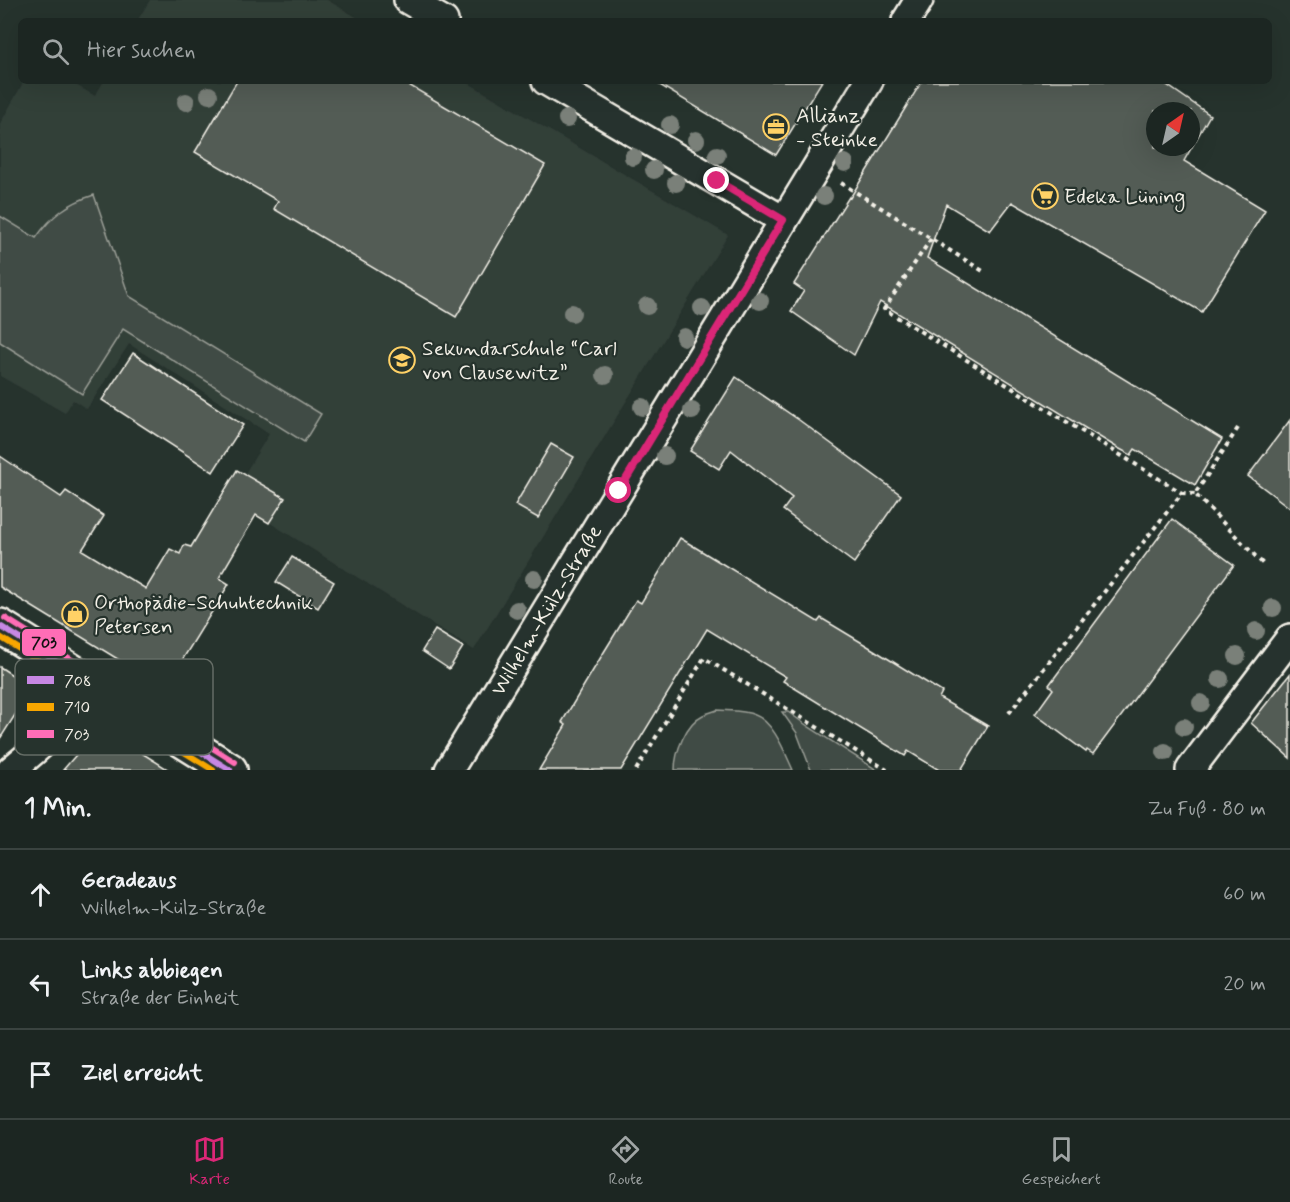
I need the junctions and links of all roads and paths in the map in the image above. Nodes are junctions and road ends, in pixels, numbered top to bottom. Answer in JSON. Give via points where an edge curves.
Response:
{"nodes":[{"id":1,"x":408,"y":0,"type":"edge"},
{"id":2,"x":919,"y":0,"type":"edge"},
{"id":3,"x":439,"y":18,"type":"edge"},
{"id":4,"x":908,"y":18,"type":"edge"},
{"id":5,"x":551,"y":84,"type":"edge"},
{"id":6,"x":867,"y":84,"type":"edge"},
{"id":7,"x":816,"y":168,"type":"junction"},
{"id":8,"x":783,"y":220,"type":"junction"},
{"id":9,"x":931,"y":239,"type":"junction"},
{"id":10,"x":983,"y":271,"type":"dead end"},
{"id":11,"x":1239,"y":428,"type":"dead end"},
{"id":12,"x":1182,"y":493,"type":"junction"},
{"id":13,"x":1195,"y":494,"type":"junction"},
{"id":14,"x":1264,"y":565,"type":"dead end"},
{"id":15,"x":0,"y":626,"type":"edge"},
{"id":16,"x":1290,"y":638,"type":"edge"},
{"id":17,"x":52,"y":659,"type":"edge"},
{"id":18,"x":1009,"y":713,"type":"dead end"},
{"id":19,"x":27,"y":755,"type":"edge"},
{"id":20,"x":206,"y":755,"type":"edge"},
{"id":21,"x":10,"y":770,"type":"edge"},
{"id":22,"x":230,"y":770,"type":"edge"},
{"id":23,"x":449,"y":770,"type":"edge"},
{"id":24,"x":636,"y":770,"type":"edge"},
{"id":25,"x":887,"y":770,"type":"edge"},
{"id":26,"x":1190,"y":770,"type":"edge"}],
"edges":[{"from":1,"to":3,"type":"street"},
{"from":2,"to":4,"type":"street"},
{"from":5,"to":8,"type":"street"},
{"from":6,"to":7,"type":"street","name":"Wilhelm-Külz-Straße"},
{"from":7,"to":8,"type":"street","name":"Wilhelm-Külz-Straße"},
{"from":7,"to":9,"type":"path"},
{"from":8,"to":23,"type":"street","name":"Wilhelm-Külz-Straße"},
{"from":9,"to":10,"type":"path"},
{"from":9,"to":12,"type":"path","via":[[884,309]]},
{"from":11,"to":13,"type":"path"},
{"from":12,"to":13,"type":"path"},
{"from":12,"to":18,"type":"path"},
{"from":13,"to":14,"type":"path"},
{"from":15,"to":17,"type":"street"},
{"from":16,"to":26,"type":"street"},
{"from":19,"to":21,"type":"street"},
{"from":20,"to":22,"type":"street"},
{"from":24,"to":25,"type":"path","via":[[705,658]]}]}
